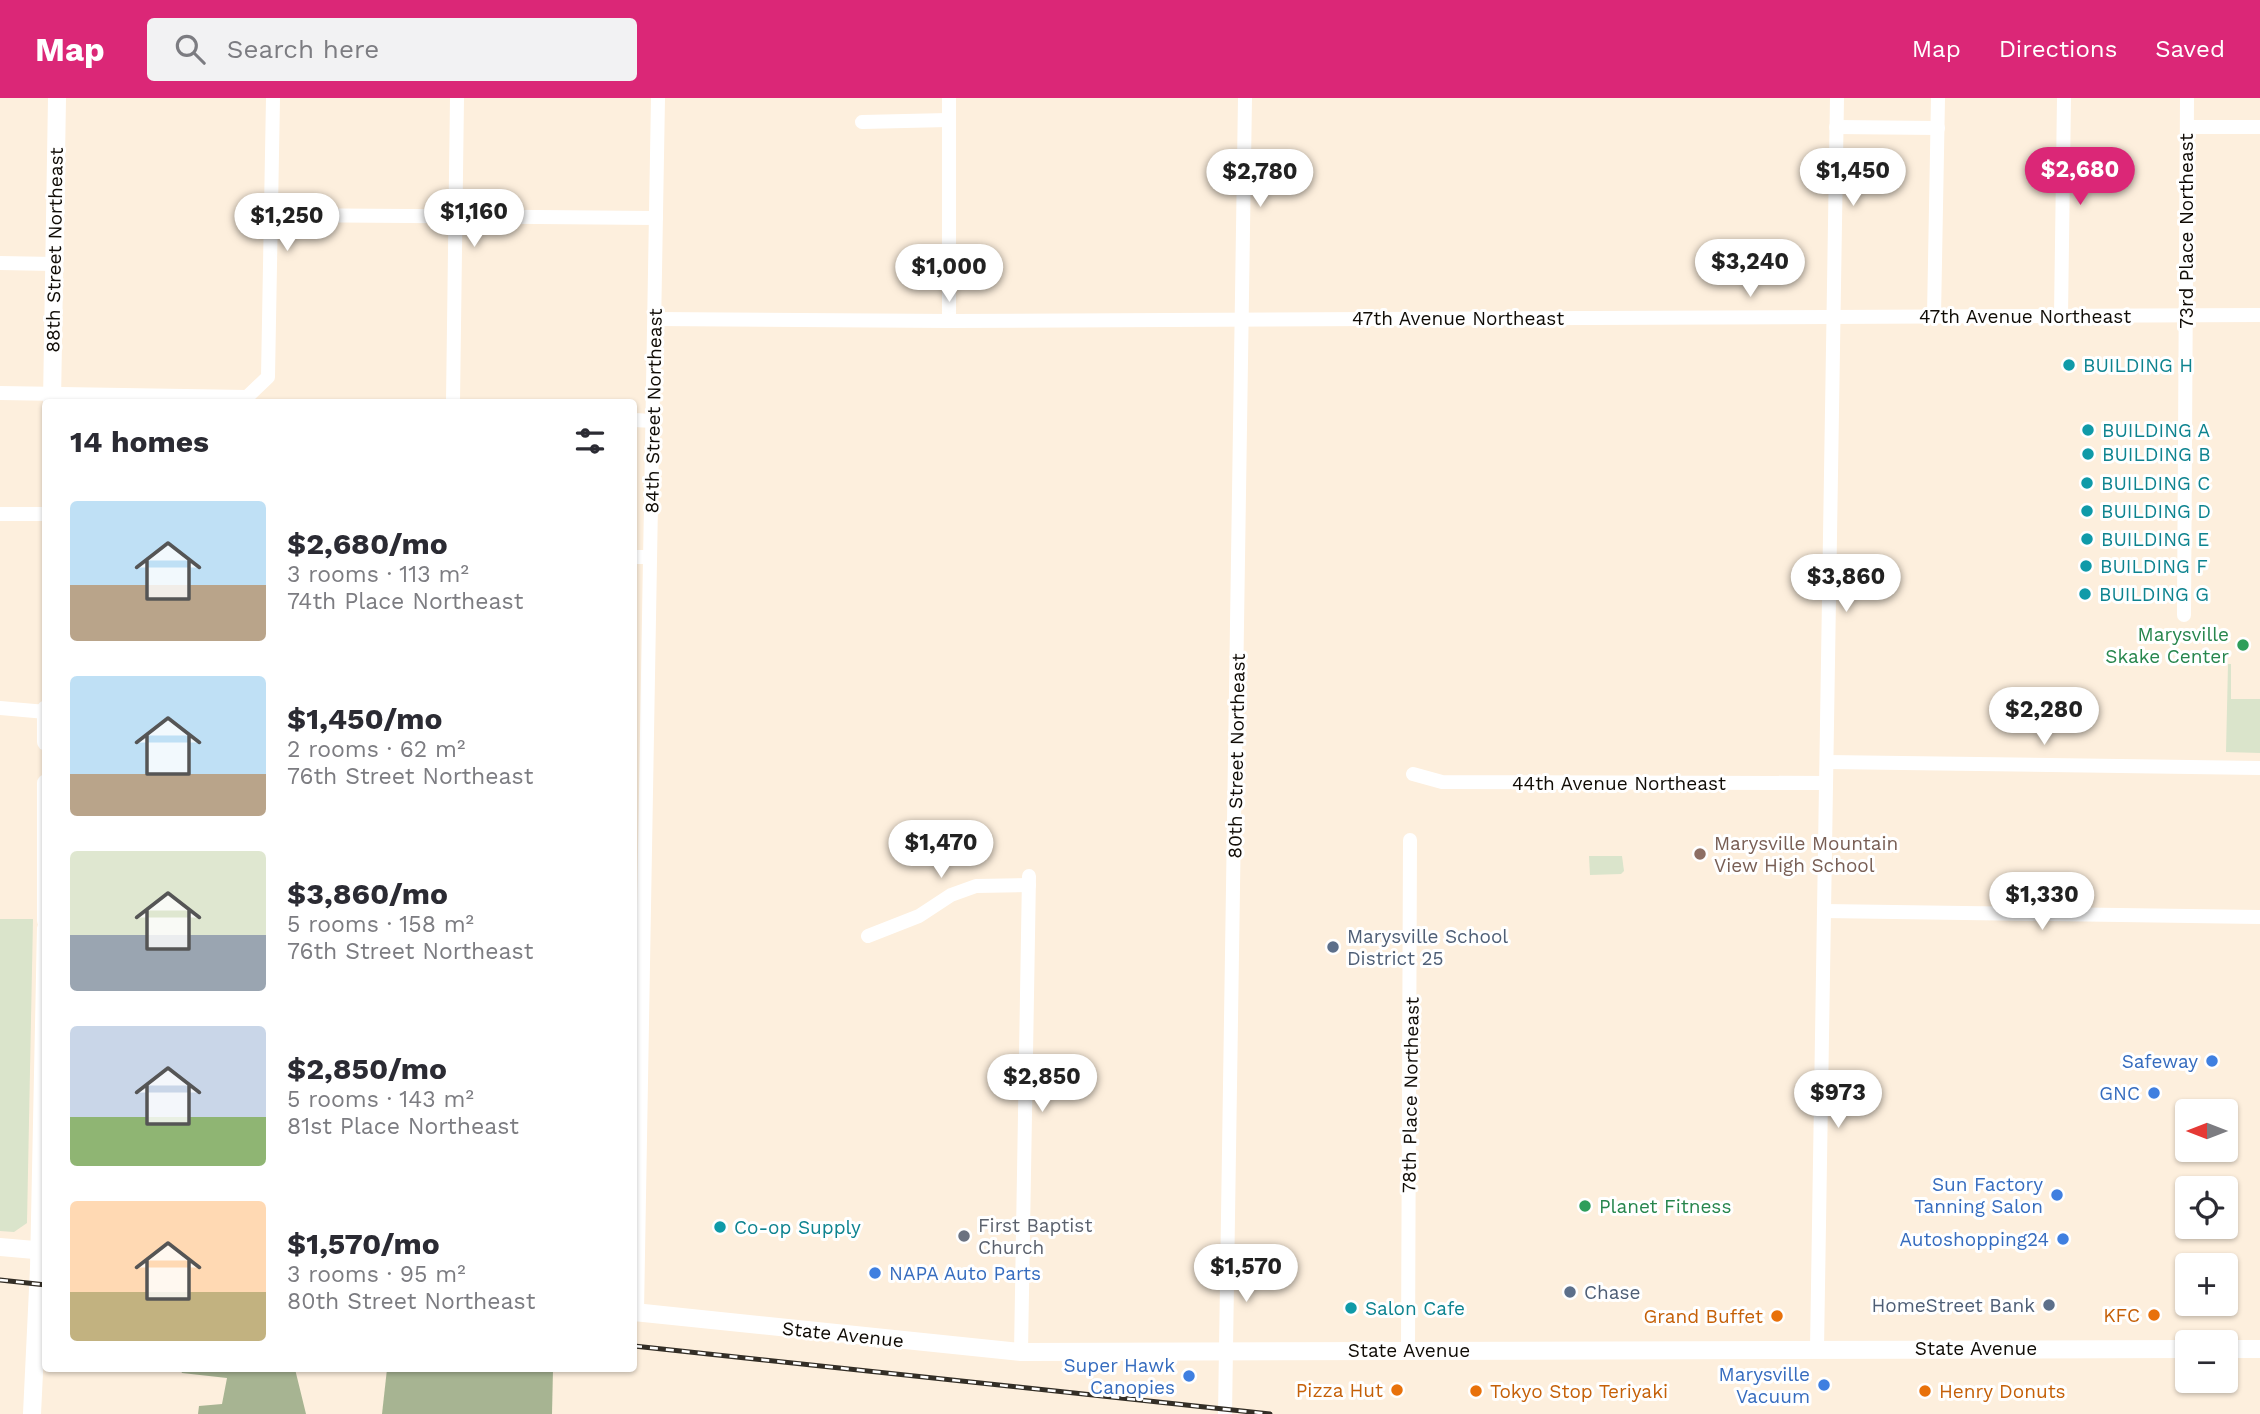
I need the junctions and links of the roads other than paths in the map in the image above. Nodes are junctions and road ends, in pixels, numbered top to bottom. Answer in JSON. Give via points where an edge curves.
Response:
{"nodes":[{"id":1,"x":57,"y":98,"type":"edge"},
{"id":2,"x":273,"y":98,"type":"edge"},
{"id":3,"x":457,"y":98,"type":"edge"},
{"id":4,"x":658,"y":98,"type":"edge"},
{"id":5,"x":949,"y":98,"type":"edge"},
{"id":6,"x":1245,"y":98,"type":"edge"},
{"id":7,"x":1837,"y":98,"type":"edge"},
{"id":8,"x":1938,"y":98,"type":"edge"},
{"id":9,"x":2064,"y":98,"type":"edge"},
{"id":10,"x":2187,"y":98,"type":"edge"},
{"id":11,"x":948,"y":120,"type":"junction"},
{"id":12,"x":862,"y":122,"type":"dead end"},
{"id":13,"x":1836,"y":127,"type":"junction"},
{"id":14,"x":2187,"y":127,"type":"junction"},
{"id":15,"x":2260,"y":127,"type":"edge"},
{"id":16,"x":1938,"y":128,"type":"junction"},
{"id":17,"x":270,"y":215,"type":"junction"},
{"id":18,"x":454,"y":216,"type":"junction"},
{"id":19,"x":656,"y":218,"type":"junction"},
{"id":20,"x":0,"y":263,"type":"edge"},
{"id":21,"x":54,"y":264,"type":"junction"},
{"id":22,"x":2260,"y":315,"type":"edge"},
{"id":23,"x":1934,"y":316,"type":"junction"},
{"id":24,"x":2061,"y":316,"type":"junction"},
{"id":25,"x":2186,"y":316,"type":"junction"},
{"id":26,"x":1833,"y":317,"type":"junction"},
{"id":27,"x":1241,"y":318,"type":"junction"},
{"id":28,"x":656,"y":319,"type":"junction"},
{"id":29,"x":949,"y":321,"type":"junction"},
{"id":30,"x":0,"y":393,"type":"edge"},
{"id":31,"x":52,"y":398,"type":"edge"},
{"id":32,"x":453,"y":399,"type":"edge"},
{"id":33,"x":637,"y":420,"type":"edge"},
{"id":34,"x":653,"y":421,"type":"junction"},
{"id":35,"x":0,"y":514,"type":"edge"},
{"id":36,"x":42,"y":514,"type":"edge"},
{"id":37,"x":637,"y":557,"type":"edge"},
{"id":38,"x":650,"y":557,"type":"junction"},
{"id":39,"x":2184,"y":615,"type":"dead end"},
{"id":40,"x":0,"y":708,"type":"edge"},
{"id":41,"x":42,"y":711,"type":"edge"},
{"id":42,"x":1827,"y":762,"type":"junction"},
{"id":43,"x":2260,"y":768,"type":"edge"},
{"id":44,"x":1413,"y":774,"type":"dead end"},
{"id":45,"x":1826,"y":783,"type":"junction"},
{"id":46,"x":1410,"y":840,"type":"dead end"},
{"id":47,"x":1824,"y":911,"type":"junction"},
{"id":48,"x":2260,"y":917,"type":"edge"},
{"id":49,"x":868,"y":936,"type":"dead end"},
{"id":50,"x":638,"y":958,"type":"edge"},
{"id":51,"x":637,"y":1058,"type":"edge"},
{"id":52,"x":0,"y":1247,"type":"edge"},
{"id":53,"x":42,"y":1251,"type":"edge"},
{"id":54,"x":42,"y":1266,"type":"edge"},
{"id":55,"x":637,"y":1312,"type":"edge"},
{"id":56,"x":1817,"y":1349,"type":"junction"},
{"id":57,"x":2175,"y":1349,"type":"edge"},
{"id":58,"x":2238,"y":1349,"type":"edge"},
{"id":59,"x":2260,"y":1349,"type":"edge"},
{"id":60,"x":1228,"y":1350,"type":"junction"},
{"id":61,"x":1408,"y":1350,"type":"junction"},
{"id":62,"x":1021,"y":1352,"type":"junction"},
{"id":63,"x":32,"y":1414,"type":"edge"},
{"id":64,"x":1225,"y":1414,"type":"edge"}],
"edges":[{"from":1,"to":21,"type":"main road","name":"88th Street Northeast"},
{"from":2,"to":17,"type":"street"},
{"from":3,"to":18,"type":"street"},
{"from":4,"to":19,"type":"street","name":"84th Street Northeast"},
{"from":5,"to":11,"type":"street"},
{"from":6,"to":27,"type":"street","name":"80th Street Northeast"},
{"from":7,"to":13,"type":"street"},
{"from":8,"to":16,"type":"street"},
{"from":9,"to":24,"type":"street"},
{"from":10,"to":14,"type":"street","name":"73rd Place Northeast"},
{"from":11,"to":12,"type":"street"},
{"from":11,"to":29,"type":"street"},
{"from":13,"to":16,"type":"street"},
{"from":13,"to":26,"type":"street"},
{"from":14,"to":15,"type":"street"},
{"from":14,"to":25,"type":"street","name":"73rd Place Northeast"},
{"from":16,"to":23,"type":"street"},
{"from":17,"to":18,"type":"street"},
{"from":17,"to":31,"type":"street","via":[[268,377],[247,397]]},
{"from":18,"to":19,"type":"street"},
{"from":18,"to":32,"type":"street"},
{"from":19,"to":28,"type":"street","name":"84th Street Northeast"},
{"from":20,"to":21,"type":"street"},
{"from":21,"to":31,"type":"main road","name":"88th Street Northeast"},
{"from":22,"to":25,"type":"street","name":"47th Avenue Northeast"},
{"from":23,"to":24,"type":"street","name":"47th Avenue Northeast"},
{"from":23,"to":26,"type":"street","name":"47th Avenue Northeast"},
{"from":24,"to":25,"type":"street","name":"47th Avenue Northeast"},
{"from":25,"to":39,"type":"street","name":"73rd Place Northeast"},
{"from":26,"to":27,"type":"street","name":"47th Avenue Northeast"},
{"from":26,"to":42,"type":"street"},
{"from":27,"to":29,"type":"street","name":"47th Avenue Northeast"},
{"from":27,"to":60,"type":"street","name":"80th Street Northeast"},
{"from":28,"to":29,"type":"street","name":"47th Avenue Northeast"},
{"from":28,"to":34,"type":"street","name":"84th Street Northeast"},
{"from":30,"to":31,"type":"street"},
{"from":33,"to":34,"type":"street"},
{"from":34,"to":38,"type":"street","name":"84th Street Northeast"},
{"from":35,"to":36,"type":"street"},
{"from":37,"to":38,"type":"street"},
{"from":38,"to":50,"type":"street","name":"84th Street Northeast"},
{"from":40,"to":41,"type":"street"},
{"from":42,"to":43,"type":"street"},
{"from":42,"to":45,"type":"street"},
{"from":44,"to":45,"type":"street","name":"44th Avenue Northeast","via":[[1442,782]]},
{"from":45,"to":47,"type":"street"},
{"from":46,"to":61,"type":"street","name":"78th Place Northeast"},
{"from":47,"to":48,"type":"street"},
{"from":47,"to":56,"type":"street"},
{"from":49,"to":62,"type":"street","via":[[976,886],[1029,881]]},
{"from":50,"to":51,"type":"street","name":"84th Street Northeast"},
{"from":52,"to":53,"type":"main road"},
{"from":54,"to":63,"type":"main road"},
{"from":55,"to":62,"type":"main road","name":"State Avenue"},
{"from":56,"to":57,"type":"main road","name":"State Avenue"},
{"from":56,"to":61,"type":"main road","name":"State Avenue"},
{"from":58,"to":59,"type":"main road"},
{"from":60,"to":61,"type":"main road","name":"State Avenue"},
{"from":60,"to":62,"type":"main road","name":"State Avenue"},
{"from":60,"to":64,"type":"street","name":"80th Street Northeast"}]}
